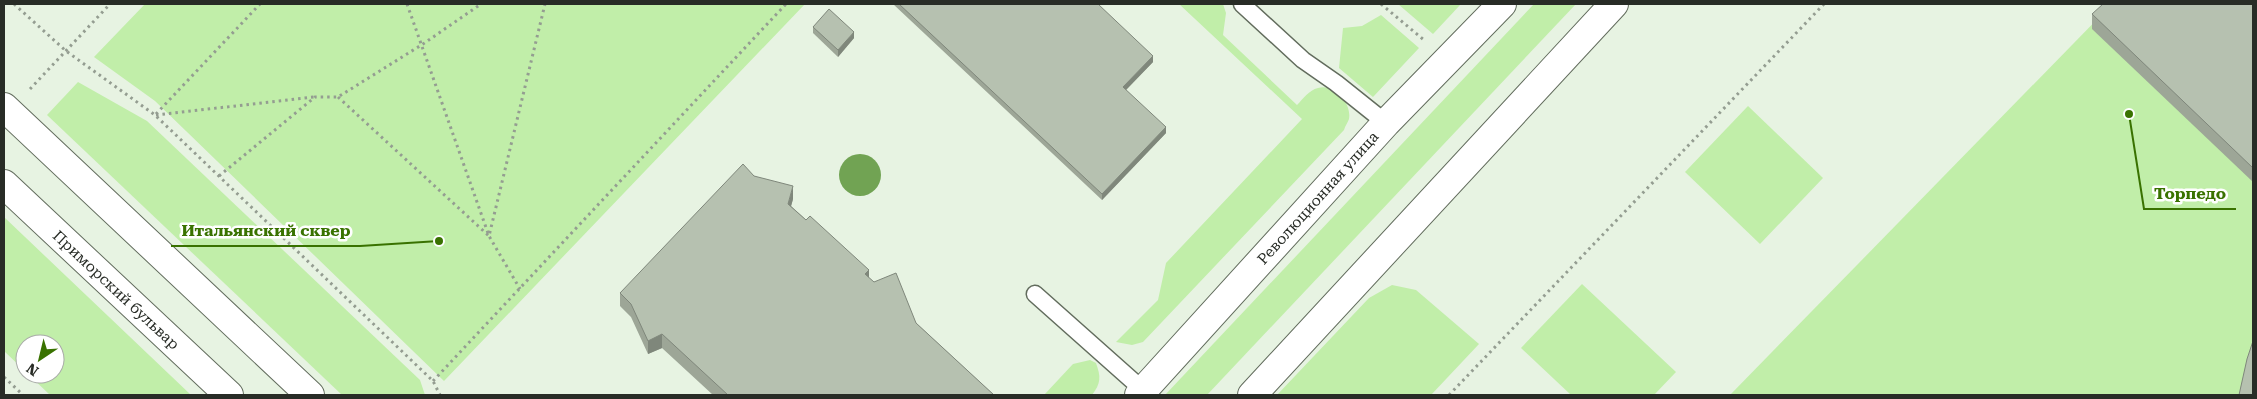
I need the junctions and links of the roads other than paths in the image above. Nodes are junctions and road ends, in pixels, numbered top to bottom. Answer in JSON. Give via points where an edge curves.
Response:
{"nodes":[{"id":1,"x":1242,"y":4,"type":"edge"},
{"id":2,"x":1502,"y":4,"type":"edge"},
{"id":3,"x":1614,"y":4,"type":"edge"},
{"id":4,"x":6,"y":110,"type":"edge"},
{"id":5,"x":1386,"y":124,"type":"junction"},
{"id":6,"x":4,"y":184,"type":"edge"},
{"id":7,"x":1034,"y":294,"type":"dead end"},
{"id":8,"x":1141,"y":393,"type":"edge"},
{"id":9,"x":229,"y":395,"type":"edge"},
{"id":10,"x":310,"y":395,"type":"edge"},
{"id":11,"x":1252,"y":395,"type":"edge"}],
"edges":[{"from":1,"to":5,"type":"lane","via":[[1303,60]]},
{"from":2,"to":5,"type":"main road","name":"Революционная улица"},
{"from":3,"to":11,"type":"main road"},
{"from":4,"to":10,"type":"main road"},
{"from":5,"to":8,"type":"main road","name":"Революционная улица"},
{"from":6,"to":9,"type":"main road","name":"Приморский бульвар"},
{"from":7,"to":8,"type":"lane"}]}
